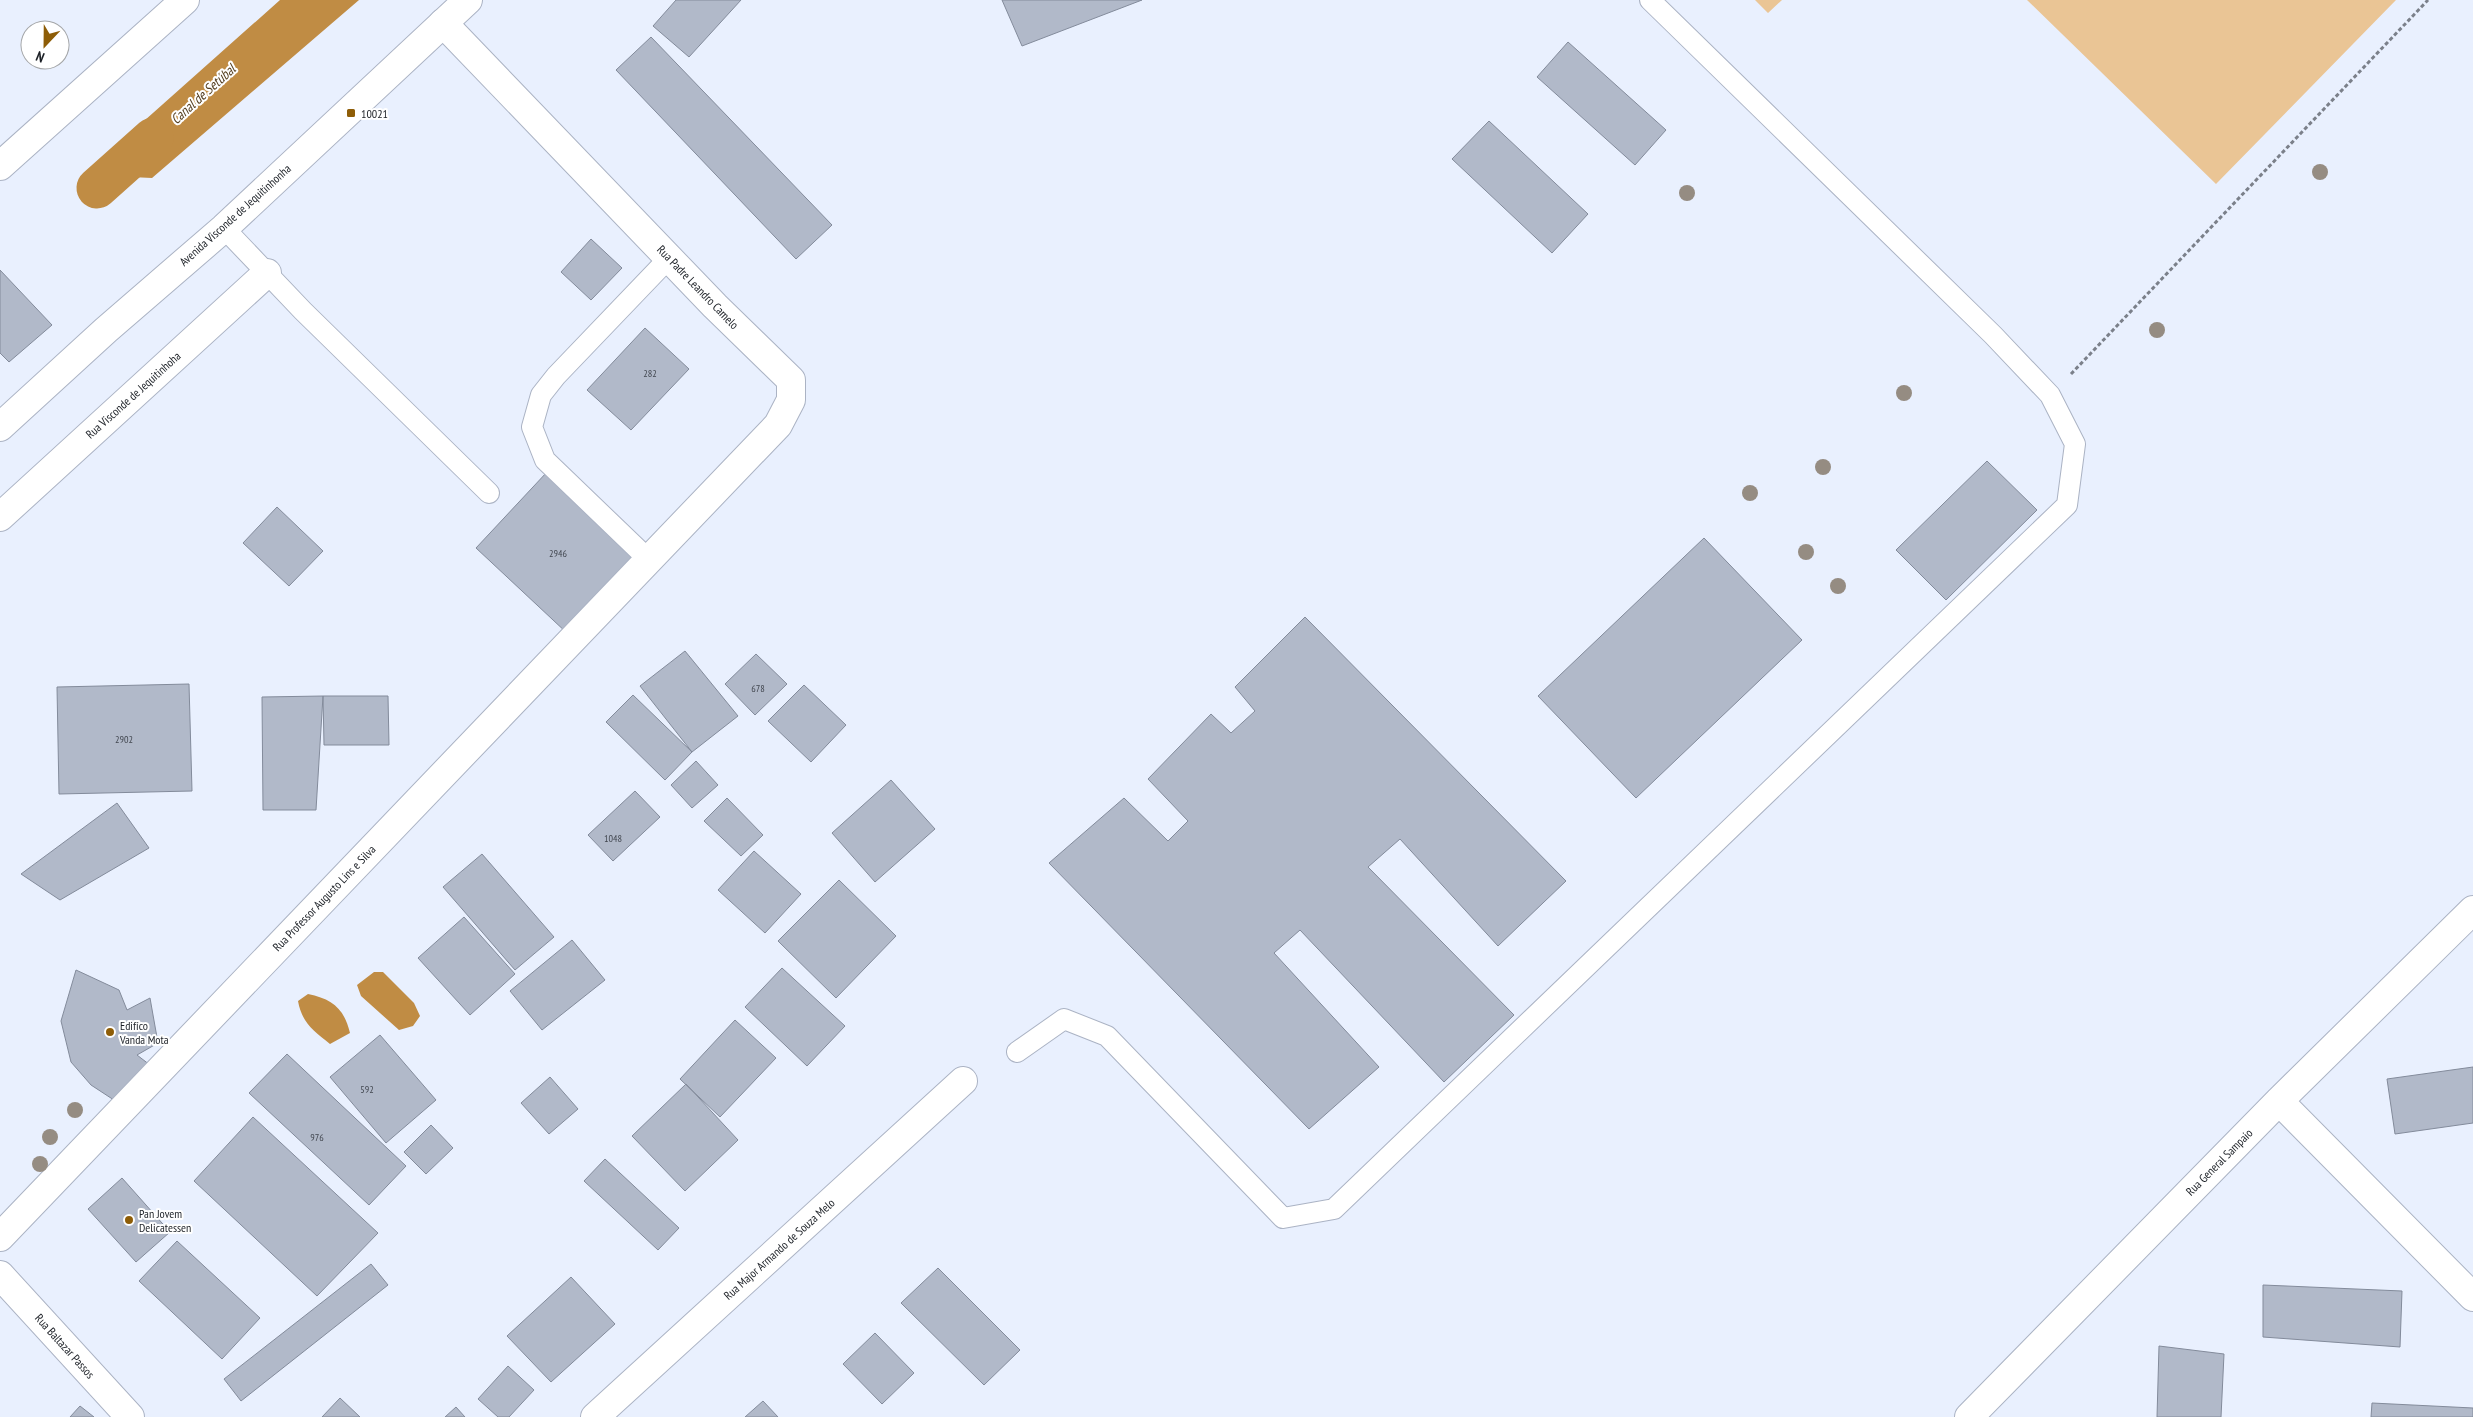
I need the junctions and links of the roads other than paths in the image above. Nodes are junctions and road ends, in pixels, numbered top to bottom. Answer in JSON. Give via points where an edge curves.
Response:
{"nodes":[{"id":1,"x":185,"y":0,"type":"edge"},
{"id":2,"x":468,"y":0,"type":"edge"},
{"id":3,"x":1650,"y":0,"type":"edge"},
{"id":4,"x":443,"y":23,"type":"junction"},
{"id":5,"x":0,"y":166,"type":"edge"},
{"id":6,"x":224,"y":228,"type":"junction"},
{"id":7,"x":669,"y":258,"type":"junction"},
{"id":8,"x":267,"y":273,"type":"junction"},
{"id":9,"x":0,"y":427,"type":"edge"},
{"id":10,"x":489,"y":493,"type":"dead end"},
{"id":11,"x":0,"y":517,"type":"edge"},
{"id":12,"x":648,"y":559,"type":"junction"},
{"id":13,"x":2473,"y":910,"type":"edge"},
{"id":14,"x":1018,"y":1052,"type":"dead end"},
{"id":15,"x":963,"y":1081,"type":"dead end"},
{"id":16,"x":2279,"y":1101,"type":"junction"},
{"id":17,"x":0,"y":1237,"type":"edge"},
{"id":18,"x":0,"y":1275,"type":"edge"},
{"id":19,"x":2473,"y":1297,"type":"edge"},
{"id":20,"x":130,"y":1417,"type":"edge"},
{"id":21,"x":595,"y":1417,"type":"edge"},
{"id":22,"x":1969,"y":1417,"type":"edge"}],
"edges":[{"from":1,"to":5,"type":"street"},
{"from":2,"to":4,"type":"street","name":"Avenida Visconde de Jequitinhonha"},
{"from":3,"to":14,"type":"lane","via":[[1993,335],[2050,395],[2075,444],[2067,505],[1334,1209],[1284,1218],[1107,1036],[1064,1019]]},
{"from":4,"to":6,"type":"street","name":"Avenida Visconde de Jequitinhonha"},
{"from":4,"to":7,"type":"street","name":"Rua Padre Leandro Camelo"},
{"from":6,"to":8,"type":"lane"},
{"from":6,"to":9,"type":"street","name":"Avenida Visconde de Jequitinhonha"},
{"from":7,"to":12,"type":"lane","via":[[556,376],[541,395],[532,426],[545,460]]},
{"from":7,"to":12,"type":"street","name":"Rua Padre Leandro Camelo","via":[[791,380],[791,400],[778,425]]},
{"from":8,"to":10,"type":"lane"},
{"from":8,"to":11,"type":"street","name":"Rua Visconde de Jequitinhoha"},
{"from":12,"to":17,"type":"street","name":"Rua Professor Augusto Lins e Silva"},
{"from":13,"to":16,"type":"street","name":"Rua General Sampaio"},
{"from":15,"to":21,"type":"street","name":"Rua Major Armando de Souza Melo"},
{"from":16,"to":19,"type":"street"},
{"from":16,"to":22,"type":"street","name":"Rua General Sampaio"},
{"from":18,"to":20,"type":"street","name":"Rua Baltazar Passos"}]}
